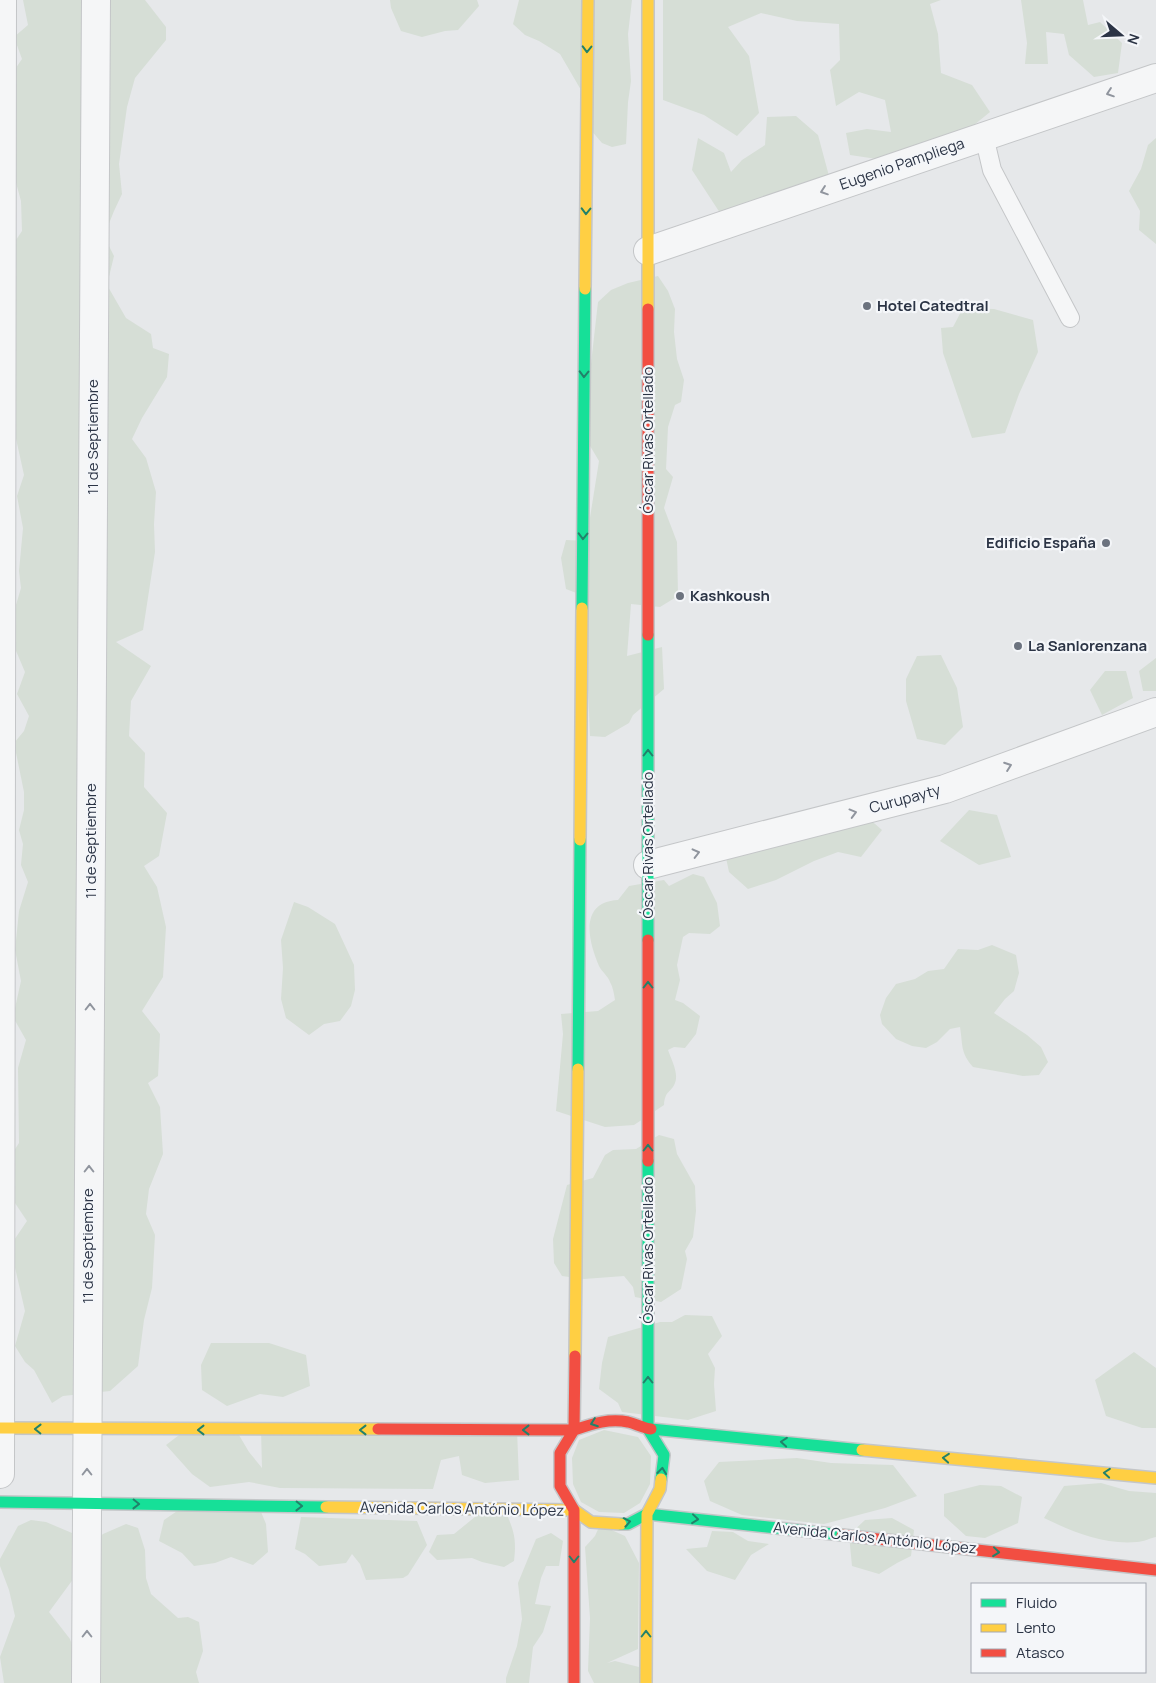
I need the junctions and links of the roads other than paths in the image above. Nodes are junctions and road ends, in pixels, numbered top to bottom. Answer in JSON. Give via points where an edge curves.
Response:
{"nodes":[{"id":1,"x":2,"y":0,"type":"edge"},
{"id":2,"x":96,"y":0,"type":"edge"},
{"id":3,"x":588,"y":0,"type":"edge"},
{"id":4,"x":648,"y":0,"type":"edge"},
{"id":5,"x":1156,"y":78,"type":"edge"},
{"id":6,"x":984,"y":136,"type":"junction"},
{"id":7,"x":648,"y":251,"type":"junction"},
{"id":8,"x":1070,"y":318,"type":"dead end"},
{"id":9,"x":1156,"y":712,"type":"edge"},
{"id":10,"x":648,"y":865,"type":"junction"},
{"id":11,"x":0,"y":1428,"type":"edge"},
{"id":12,"x":87,"y":1429,"type":"junction"},
{"id":13,"x":648,"y":1429,"type":"junction"},
{"id":14,"x":574,"y":1430,"type":"junction"},
{"id":15,"x":0,"y":1474,"type":"edge"},
{"id":16,"x":1156,"y":1478,"type":"edge"},
{"id":17,"x":0,"y":1502,"type":"edge"},
{"id":18,"x":87,"y":1503,"type":"junction"},
{"id":19,"x":574,"y":1510,"type":"junction"},
{"id":20,"x":647,"y":1514,"type":"junction"},
{"id":21,"x":1156,"y":1570,"type":"edge"},
{"id":22,"x":86,"y":1683,"type":"edge"},
{"id":23,"x":574,"y":1683,"type":"edge"},
{"id":24,"x":646,"y":1683,"type":"edge"}],
"edges":[{"from":1,"to":11,"type":"street"},
{"from":12,"to":2,"type":"street","name":"11 de Septiembre","one_way":true},
{"from":3,"to":14,"type":"street","one_way":true},
{"from":4,"to":7,"type":"street","name":"Óscar Rivas Ortellado"},
{"from":5,"to":6,"type":"street","name":"Eugenio Pampliega","one_way":true},
{"from":6,"to":7,"type":"street","name":"Eugenio Pampliega","one_way":true},
{"from":6,"to":8,"type":"lane","via":[[992,170]]},
{"from":10,"to":7,"type":"street","name":"Óscar Rivas Ortellado","one_way":true},
{"from":10,"to":9,"type":"street","name":"Curupayty","one_way":true,"via":[[945,789]]},
{"from":13,"to":10,"type":"street","name":"Óscar Rivas Ortellado","one_way":true},
{"from":12,"to":11,"type":"street","one_way":true},
{"from":11,"to":15,"type":"street"},
{"from":14,"to":12,"type":"street","one_way":true},
{"from":18,"to":12,"type":"street","name":"11 de Septiembre","one_way":true},
{"from":13,"to":14,"type":"street","one_way":true,"via":[[629,1421],[602,1420]]},
{"from":16,"to":13,"type":"street","one_way":true},
{"from":20,"to":13,"type":"street","one_way":true,"via":[[660,1489],[664,1455]]},
{"from":14,"to":19,"type":"street","via":[[560,1453],[560,1486]]},
{"from":17,"to":18,"type":"street","name":"Avenida Carlos António López"},
{"from":18,"to":19,"type":"street","name":"Avenida Carlos António López","one_way":true},
{"from":22,"to":18,"type":"street","name":"11 de Septiembre","one_way":true},
{"from":19,"to":20,"type":"street","name":"Avenida Carlos António López","one_way":true,"via":[[591,1522],[628,1524]]},
{"from":19,"to":23,"type":"street","one_way":true},
{"from":20,"to":21,"type":"street","name":"Avenida Carlos António López","one_way":true},
{"from":24,"to":20,"type":"street","one_way":true}]}
